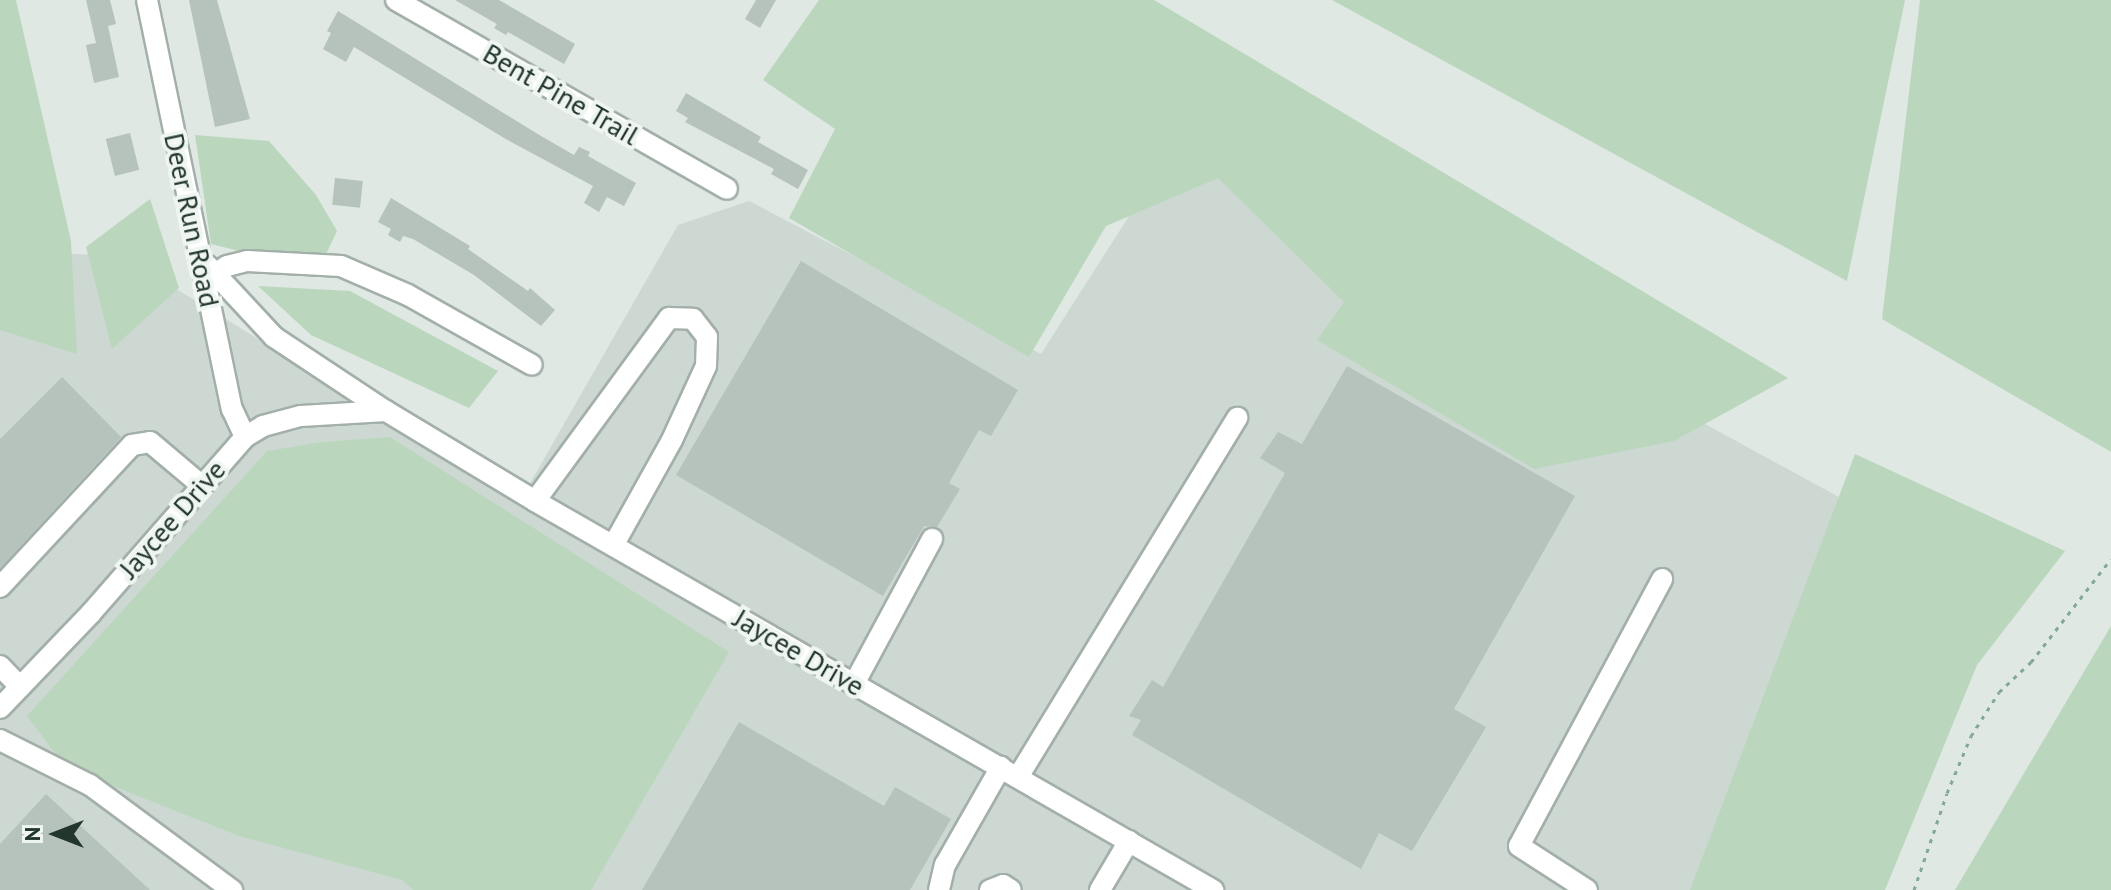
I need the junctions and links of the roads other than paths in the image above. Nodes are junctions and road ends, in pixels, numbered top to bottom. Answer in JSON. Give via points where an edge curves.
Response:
{"nodes":[{"id":1,"x":147,"y":0,"type":"edge"},
{"id":2,"x":396,"y":0,"type":"edge"},
{"id":3,"x":727,"y":189,"type":"dead end"},
{"id":4,"x":200,"y":257,"type":"junction"},
{"id":5,"x":215,"y":274,"type":"junction"},
{"id":6,"x":532,"y":365,"type":"dead end"},
{"id":7,"x":386,"y":411,"type":"junction"},
{"id":8,"x":1237,"y":418,"type":"dead end"},
{"id":9,"x":245,"y":437,"type":"junction"},
{"id":10,"x":201,"y":485,"type":"junction"},
{"id":11,"x":535,"y":501,"type":"junction"},
{"id":12,"x":932,"y":539,"type":"dead end"},
{"id":13,"x":613,"y":546,"type":"junction"},
{"id":14,"x":1662,"y":579,"type":"dead end"},
{"id":15,"x":0,"y":587,"type":"edge"},
{"id":16,"x":0,"y":666,"type":"edge"},
{"id":17,"x":854,"y":684,"type":"junction"},
{"id":18,"x":20,"y":687,"type":"junction"},
{"id":19,"x":0,"y":708,"type":"edge"},
{"id":20,"x":0,"y":740,"type":"edge"},
{"id":21,"x":1009,"y":772,"type":"junction"},
{"id":22,"x":1129,"y":841,"type":"junction"},
{"id":23,"x":232,"y":890,"type":"edge"},
{"id":24,"x":939,"y":890,"type":"edge"},
{"id":25,"x":990,"y":890,"type":"edge"},
{"id":26,"x":1011,"y":890,"type":"edge"},
{"id":27,"x":1100,"y":890,"type":"edge"},
{"id":28,"x":1213,"y":890,"type":"edge"},
{"id":29,"x":1587,"y":890,"type":"edge"}],
"edges":[{"from":1,"to":4,"type":"street","name":"Deer Run Road"},
{"from":2,"to":3,"type":"street","name":"Bent Pine Trail"},
{"from":4,"to":5,"type":"street","name":"Jaycee Drive"},
{"from":4,"to":9,"type":"street","name":"Deer Run Road","via":[[232,409]]},
{"from":5,"to":6,"type":"street","via":[[247,261],[341,266],[408,295]]},
{"from":5,"to":7,"type":"street","name":"Jaycee Drive","via":[[274,337]]},
{"from":7,"to":9,"type":"street","name":"Jaycee Drive","via":[[301,416]]},
{"from":7,"to":11,"type":"street","name":"Jaycee Drive"},
{"from":8,"to":21,"type":"street"},
{"from":9,"to":10,"type":"street","name":"Jaycee Drive"},
{"from":10,"to":15,"type":"street","via":[[150,442],[132,445]]},
{"from":10,"to":18,"type":"street","name":"Jaycee Drive"},
{"from":11,"to":13,"type":"street","name":"Jaycee Drive"},
{"from":11,"to":13,"type":"street","via":[[669,318],[693,319],[707,337],[706,366]]},
{"from":12,"to":17,"type":"street"},
{"from":13,"to":17,"type":"street","name":"Jaycee Drive"},
{"from":14,"to":29,"type":"street","via":[[1519,846]]},
{"from":16,"to":18,"type":"street"},
{"from":17,"to":21,"type":"street","name":"Jaycee Drive"},
{"from":18,"to":19,"type":"street","name":"Jaycee Drive"},
{"from":20,"to":23,"type":"street","via":[[90,785]]},
{"from":21,"to":22,"type":"street","name":"Jaycee Drive"},
{"from":21,"to":24,"type":"street","via":[[945,865]]},
{"from":22,"to":27,"type":"street"},
{"from":22,"to":28,"type":"street","name":"Jaycee Drive"},
{"from":25,"to":26,"type":"street","via":[[1003,885]]}]}
